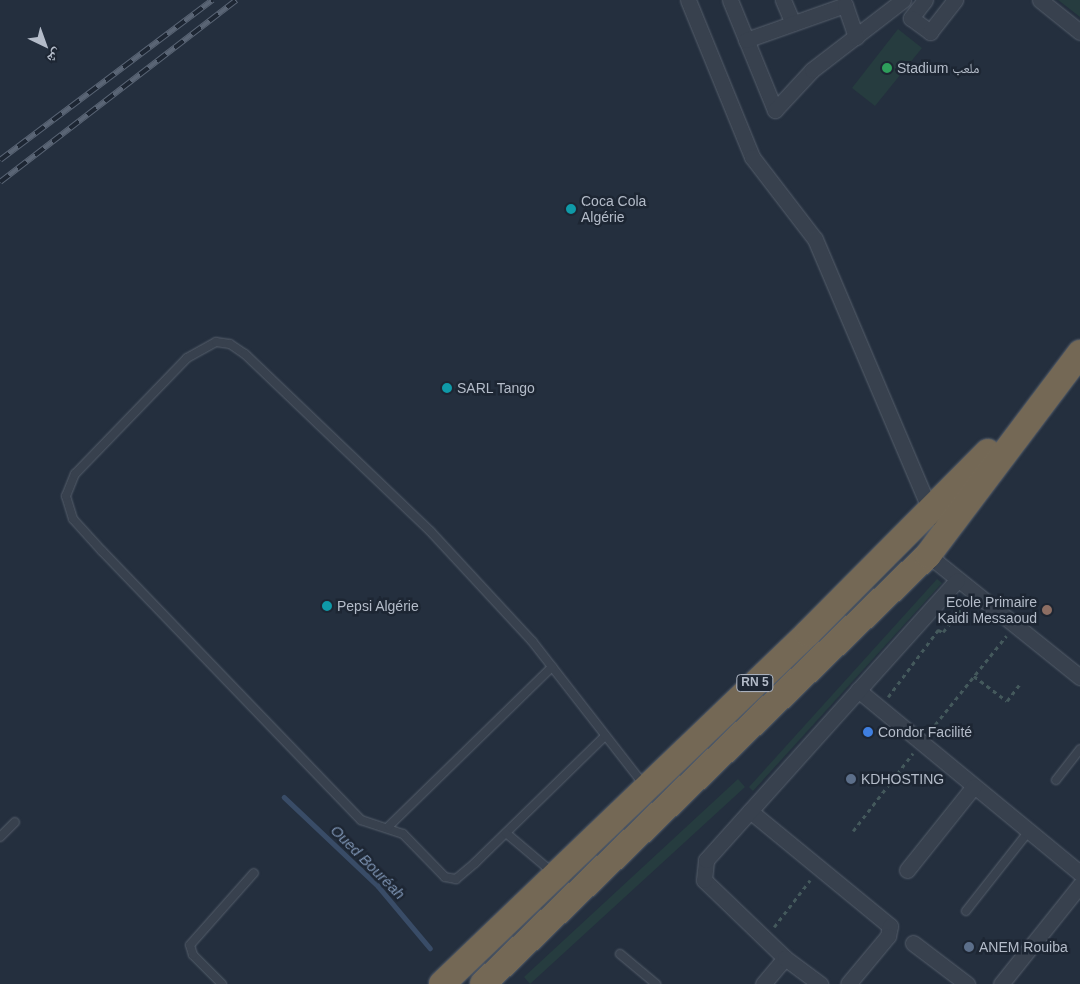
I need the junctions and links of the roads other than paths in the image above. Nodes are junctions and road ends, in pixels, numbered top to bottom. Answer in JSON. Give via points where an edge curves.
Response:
{"nodes":[{"id":1,"x":688,"y":0,"type":"edge"},
{"id":2,"x":730,"y":0,"type":"edge"},
{"id":3,"x":784,"y":0,"type":"edge"},
{"id":4,"x":903,"y":0,"type":"edge"},
{"id":5,"x":925,"y":0,"type":"edge"},
{"id":6,"x":1040,"y":0,"type":"edge"},
{"id":7,"x":844,"y":2,"type":"edge"},
{"id":8,"x":949,"y":2,"type":"edge"},
{"id":9,"x":793,"y":23,"type":"junction"},
{"id":10,"x":1080,"y":32,"type":"edge"},
{"id":11,"x":856,"y":37,"type":"junction"},
{"id":12,"x":746,"y":40,"type":"junction"},
{"id":13,"x":1080,"y":353,"type":"edge"},
{"id":14,"x":937,"y":521,"type":"junction"},
{"id":15,"x":928,"y":555,"type":"junction"},
{"id":16,"x":957,"y":580,"type":"junction"},
{"id":17,"x":808,"y":633,"type":"junction"},
{"id":18,"x":829,"y":655,"type":"junction"},
{"id":19,"x":552,"y":667,"type":"junction"},
{"id":20,"x":1080,"y":677,"type":"edge"},
{"id":21,"x":858,"y":690,"type":"junction"},
{"id":22,"x":605,"y":736,"type":"junction"},
{"id":23,"x":1080,"y":749,"type":"edge"},
{"id":24,"x":1056,"y":780,"type":"dead end"},
{"id":25,"x":974,"y":786,"type":"junction"},
{"id":26,"x":646,"y":788,"type":"junction"},
{"id":27,"x":750,"y":811,"type":"junction"},
{"id":28,"x":15,"y":822,"type":"dead end"},
{"id":29,"x":389,"y":826,"type":"junction"},
{"id":30,"x":1029,"y":831,"type":"junction"},
{"id":31,"x":506,"y":833,"type":"junction"},
{"id":32,"x":0,"y":837,"type":"edge"},
{"id":33,"x":907,"y":870,"type":"dead end"},
{"id":34,"x":1080,"y":873,"type":"edge"},
{"id":35,"x":254,"y":874,"type":"dead end"},
{"id":36,"x":555,"y":875,"type":"junction"},
{"id":37,"x":1080,"y":885,"type":"edge"},
{"id":38,"x":966,"y":911,"type":"dead end"},
{"id":39,"x":913,"y":943,"type":"dead end"},
{"id":40,"x":620,"y":954,"type":"dead end"},
{"id":41,"x":785,"y":958,"type":"junction"},
{"id":42,"x":222,"y":984,"type":"edge"},
{"id":43,"x":442,"y":984,"type":"edge"},
{"id":44,"x":483,"y":984,"type":"edge"},
{"id":45,"x":656,"y":984,"type":"edge"},
{"id":46,"x":763,"y":984,"type":"edge"},
{"id":47,"x":820,"y":984,"type":"edge"},
{"id":48,"x":848,"y":984,"type":"edge"},
{"id":49,"x":967,"y":984,"type":"edge"},
{"id":50,"x":1001,"y":984,"type":"edge"}],
"edges":[{"from":1,"to":14,"type":"street","via":[[752,156],[816,239]]},
{"from":2,"to":12,"type":"street"},
{"from":3,"to":9,"type":"street"},
{"from":4,"to":11,"type":"street"},
{"from":5,"to":8,"type":"street","via":[[911,18],[930,32]]},
{"from":6,"to":10,"type":"street"},
{"from":7,"to":9,"type":"street"},
{"from":7,"to":11,"type":"street"},
{"from":9,"to":12,"type":"street"},
{"from":11,"to":12,"type":"street","via":[[812,70],[775,110]]},
{"from":13,"to":14,"type":"highway","number":"RN 5"},
{"from":14,"to":15,"type":"highway","number":"RN 5"},
{"from":14,"to":17,"type":"highway","number":"RN 5"},
{"from":15,"to":16,"type":"street"},
{"from":15,"to":18,"type":"highway","number":"RN 5"},
{"from":16,"to":20,"type":"street"},
{"from":16,"to":21,"type":"street"},
{"from":17,"to":18,"type":"highway"},
{"from":17,"to":26,"type":"highway","number":"RN 5"},
{"from":18,"to":44,"type":"highway","number":"RN 5"},
{"from":19,"to":22,"type":"lane"},
{"from":19,"to":29,"type":"lane"},
{"from":19,"to":29,"type":"lane","via":[[430,532],[245,354],[216,342],[187,358],[75,474],[66,496],[73,519],[361,820]]},
{"from":21,"to":25,"type":"street"},
{"from":21,"to":27,"type":"street"},
{"from":22,"to":26,"type":"lane"},
{"from":22,"to":31,"type":"lane"},
{"from":23,"to":24,"type":"lane"},
{"from":25,"to":30,"type":"street"},
{"from":25,"to":33,"type":"street"},
{"from":26,"to":36,"type":"highway","number":"RN 5"},
{"from":27,"to":41,"type":"street","via":[[702,870],[704,880]]},
{"from":27,"to":48,"type":"street","via":[[890,926],[888,936]]},
{"from":28,"to":32,"type":"lane"},
{"from":29,"to":31,"type":"lane","via":[[403,834],[437,871],[456,879]]},
{"from":30,"to":34,"type":"street"},
{"from":30,"to":38,"type":"lane"},
{"from":31,"to":36,"type":"lane"},
{"from":35,"to":42,"type":"lane","via":[[190,945],[193,955]]},
{"from":36,"to":43,"type":"highway","number":"RN 5"},
{"from":37,"to":50,"type":"street"},
{"from":39,"to":49,"type":"street"},
{"from":40,"to":45,"type":"lane"},
{"from":41,"to":46,"type":"street"},
{"from":41,"to":47,"type":"street"}]}
